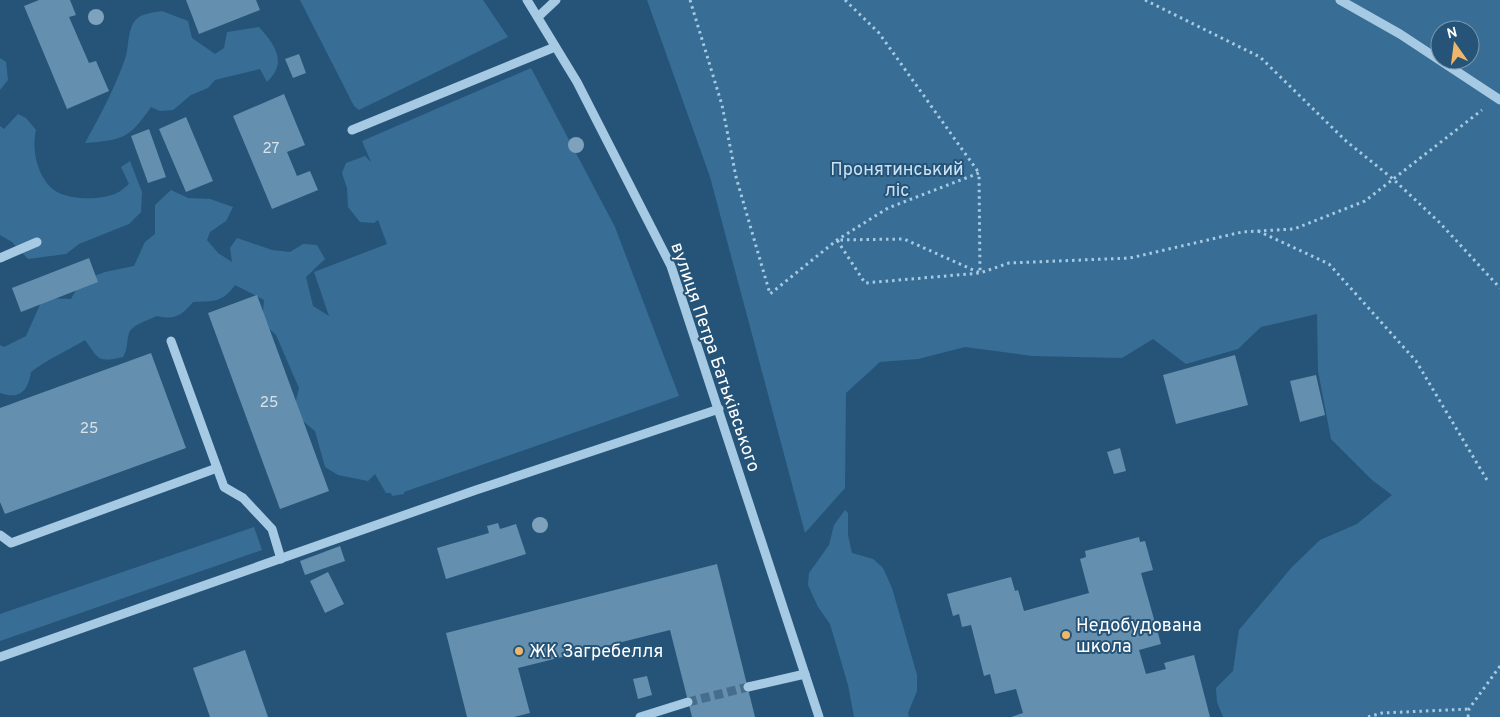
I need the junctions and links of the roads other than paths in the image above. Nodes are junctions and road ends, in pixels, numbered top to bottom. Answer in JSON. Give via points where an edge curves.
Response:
{"nodes":[{"id":1,"x":527,"y":0,"type":"edge"},
{"id":2,"x":556,"y":0,"type":"edge"},
{"id":3,"x":1340,"y":0,"type":"edge"},
{"id":4,"x":539,"y":16,"type":"junction"},
{"id":5,"x":556,"y":47,"type":"junction"},
{"id":6,"x":1498,"y":99,"type":"edge"},
{"id":7,"x":352,"y":130,"type":"dead end"},
{"id":8,"x":37,"y":242,"type":"dead end"},
{"id":9,"x":0,"y":258,"type":"edge"},
{"id":10,"x":171,"y":341,"type":"dead end"},
{"id":11,"x":719,"y":409,"type":"junction"},
{"id":12,"x":217,"y":468,"type":"junction"},
{"id":13,"x":0,"y":535,"type":"edge"},
{"id":14,"x":281,"y":559,"type":"junction"},
{"id":15,"x":0,"y":657,"type":"edge"},
{"id":16,"x":805,"y":674,"type":"junction"},
{"id":17,"x":748,"y":687,"type":"tunnel mouth"},
{"id":18,"x":688,"y":702,"type":"tunnel mouth"},
{"id":19,"x":640,"y":717,"type":"edge"},
{"id":20,"x":819,"y":717,"type":"edge"}],
"edges":[{"from":1,"to":4,"type":"street","name":"вулиця Петра Батьківського"},
{"from":2,"to":4,"type":"street"},
{"from":3,"to":6,"type":"street","via":[[1400,34]]},
{"from":4,"to":5,"type":"street","name":"вулиця Петра Батьківського"},
{"from":5,"to":7,"type":"street"},
{"from":5,"to":11,"type":"street","name":"вулиця Петра Батьківського","via":[[671,266]]},
{"from":8,"to":9,"type":"street"},
{"from":10,"to":12,"type":"street"},
{"from":11,"to":14,"type":"street"},
{"from":11,"to":16,"type":"street","name":"вулиця Петра Батьківського"},
{"from":12,"to":13,"type":"street","via":[[11,543]]},
{"from":12,"to":14,"type":"street","via":[[224,488],[243,498],[272,529]]},
{"from":14,"to":15,"type":"street"},
{"from":16,"to":17,"type":"street"},
{"from":16,"to":20,"type":"street","name":"вулиця Петра Батьківського"},
{"from":18,"to":19,"type":"street"}]}
